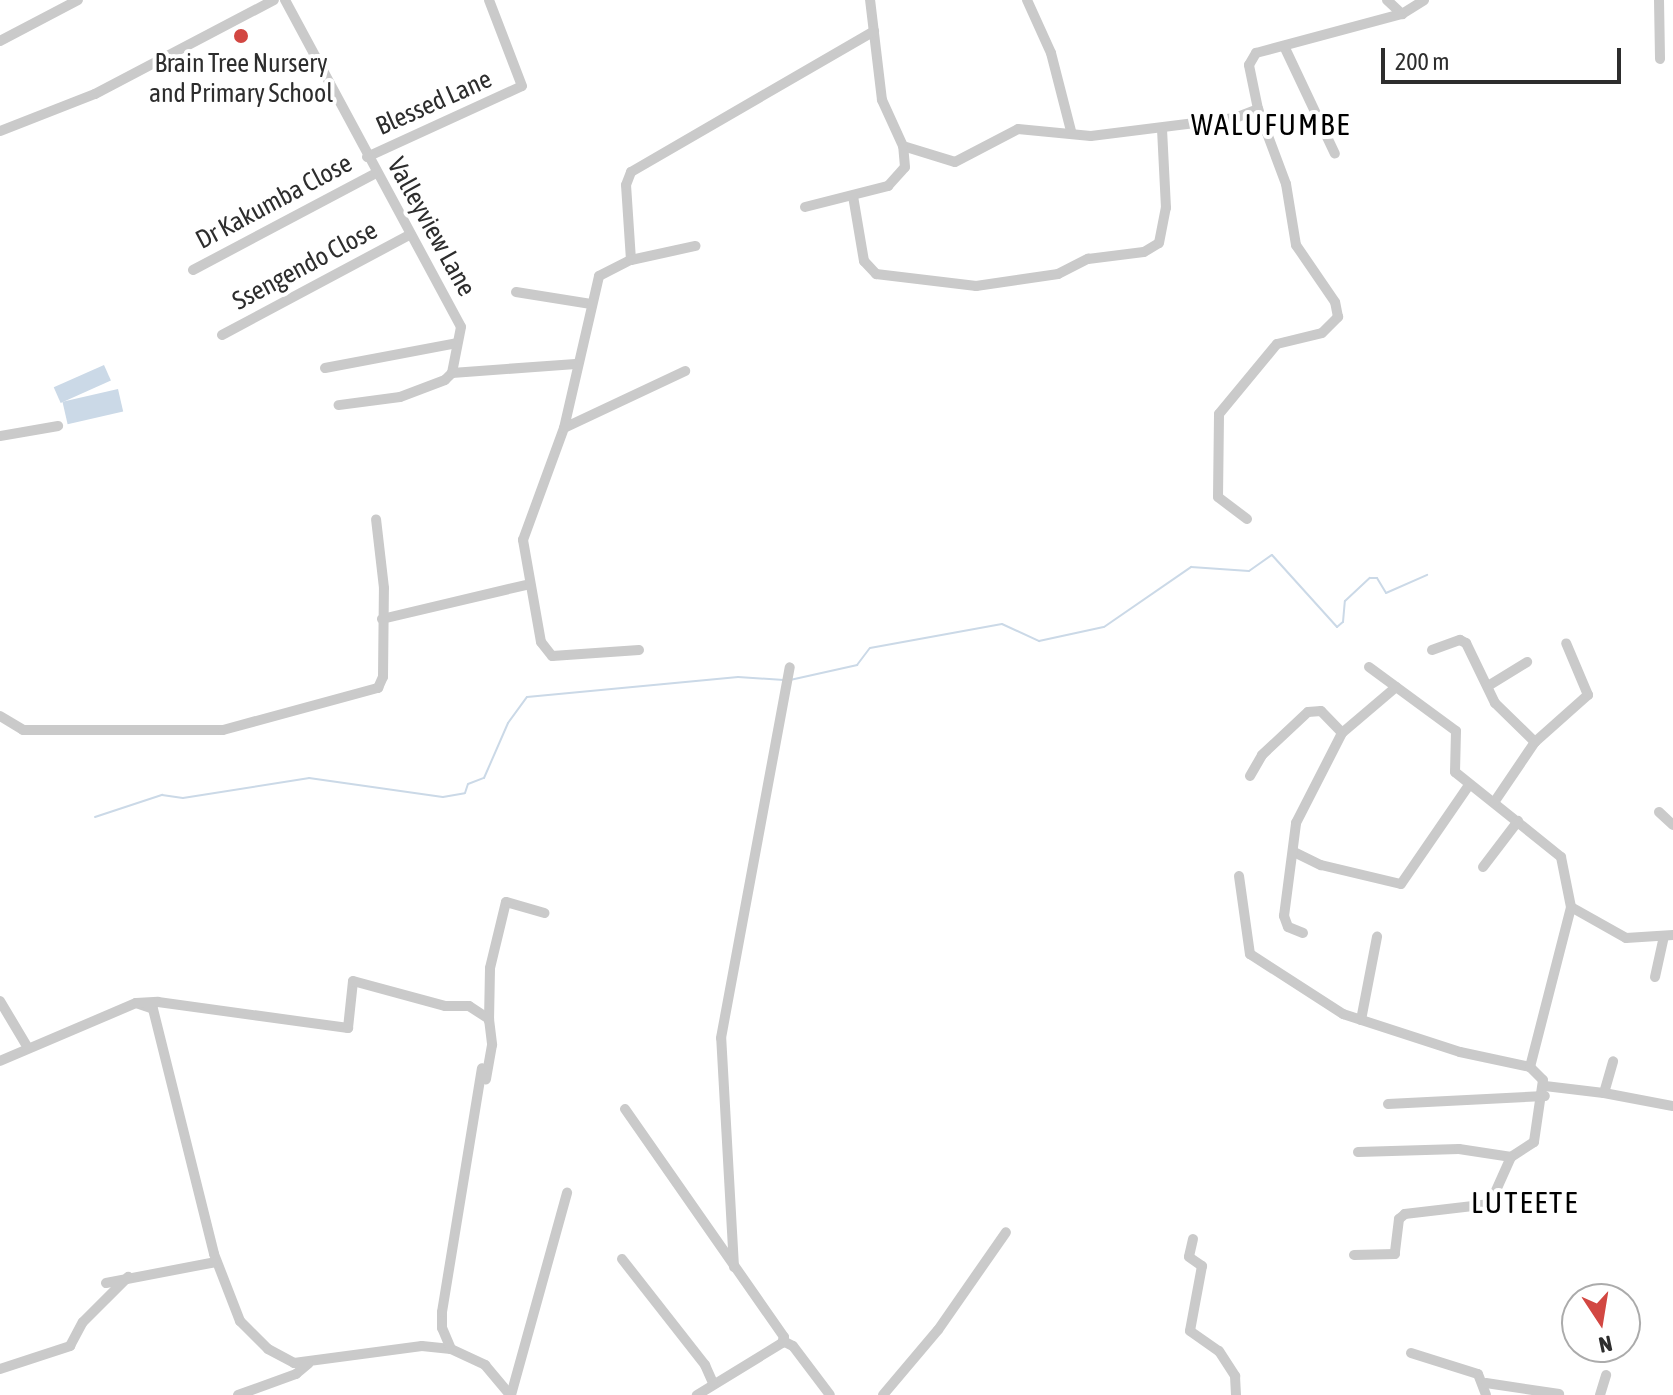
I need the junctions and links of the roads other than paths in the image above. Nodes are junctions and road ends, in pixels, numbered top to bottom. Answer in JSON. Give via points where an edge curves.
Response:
{"nodes":[{"id":1,"x":49,"y":0,"type":"edge"},
{"id":2,"x":78,"y":0,"type":"edge"},
{"id":3,"x":274,"y":0,"type":"edge"},
{"id":4,"x":285,"y":0,"type":"edge"},
{"id":5,"x":489,"y":0,"type":"edge"},
{"id":6,"x":870,"y":0,"type":"edge"},
{"id":7,"x":1027,"y":0,"type":"edge"},
{"id":8,"x":1387,"y":0,"type":"edge"},
{"id":9,"x":1424,"y":0,"type":"edge"},
{"id":10,"x":1659,"y":0,"type":"edge"},
{"id":11,"x":56,"y":12,"type":"junction"},
{"id":12,"x":1402,"y":14,"type":"junction"},
{"id":13,"x":874,"y":31,"type":"junction"},
{"id":14,"x":0,"y":41,"type":"edge"},
{"id":15,"x":1284,"y":46,"type":"junction"},
{"id":16,"x":1660,"y":59,"type":"dead end"},
{"id":17,"x":1258,"y":109,"type":"junction"},
{"id":18,"x":1162,"y":129,"type":"junction"},
{"id":19,"x":0,"y":131,"type":"edge"},
{"id":20,"x":1071,"y":131,"type":"junction"},
{"id":21,"x":903,"y":146,"type":"junction"},
{"id":22,"x":1335,"y":154,"type":"dead end"},
{"id":23,"x":367,"y":157,"type":"junction"},
{"id":24,"x":376,"y":173,"type":"junction"},
{"id":25,"x":853,"y":196,"type":"junction"},
{"id":26,"x":805,"y":207,"type":"dead end"},
{"id":27,"x":409,"y":235,"type":"junction"},
{"id":28,"x":695,"y":246,"type":"dead end"},
{"id":29,"x":631,"y":260,"type":"junction"},
{"id":30,"x":193,"y":270,"type":"dead end"},
{"id":31,"x":516,"y":292,"type":"dead end"},
{"id":32,"x":591,"y":304,"type":"junction"},
{"id":33,"x":222,"y":335,"type":"dead end"},
{"id":34,"x":457,"y":343,"type":"junction"},
{"id":35,"x":576,"y":364,"type":"junction"},
{"id":36,"x":325,"y":368,"type":"dead end"},
{"id":37,"x":685,"y":371,"type":"dead end"},
{"id":38,"x":452,"y":373,"type":"junction"},
{"id":39,"x":339,"y":405,"type":"dead end"},
{"id":40,"x":58,"y":426,"type":"dead end"},
{"id":41,"x":564,"y":428,"type":"junction"},
{"id":42,"x":0,"y":436,"type":"edge"},
{"id":43,"x":376,"y":519,"type":"dead end"},
{"id":44,"x":1247,"y":519,"type":"dead end"},
{"id":45,"x":530,"y":584,"type":"junction"},
{"id":46,"x":382,"y":619,"type":"junction"},
{"id":47,"x":1566,"y":643,"type":"dead end"},
{"id":48,"x":639,"y":650,"type":"dead end"},
{"id":49,"x":1432,"y":650,"type":"dead end"},
{"id":50,"x":1527,"y":662,"type":"dead end"},
{"id":51,"x":790,"y":667,"type":"dead end"},
{"id":52,"x":1369,"y":667,"type":"dead end"},
{"id":53,"x":1488,"y":686,"type":"junction"},
{"id":54,"x":1396,"y":687,"type":"junction"},
{"id":55,"x":0,"y":716,"type":"edge"},
{"id":56,"x":1342,"y":733,"type":"junction"},
{"id":57,"x":1535,"y":742,"type":"junction"},
{"id":58,"x":1250,"y":776,"type":"dead end"},
{"id":59,"x":1469,"y":785,"type":"junction"},
{"id":60,"x":1495,"y":801,"type":"junction"},
{"id":61,"x":1659,"y":812,"type":"dead end"},
{"id":62,"x":1518,"y":821,"type":"junction"},
{"id":63,"x":1673,"y":825,"type":"edge"},
{"id":64,"x":1294,"y":852,"type":"junction"},
{"id":65,"x":1483,"y":867,"type":"dead end"},
{"id":66,"x":1239,"y":876,"type":"dead end"},
{"id":67,"x":1571,"y":907,"type":"junction"},
{"id":68,"x":544,"y":913,"type":"dead end"},
{"id":69,"x":1303,"y":933,"type":"dead end"},
{"id":70,"x":1669,"y":935,"type":"edge"},
{"id":71,"x":1377,"y":937,"type":"dead end"},
{"id":72,"x":1655,"y":977,"type":"dead end"},
{"id":73,"x":0,"y":1001,"type":"edge"},
{"id":74,"x":155,"y":1005,"type":"junction"},
{"id":75,"x":489,"y":1019,"type":"junction"},
{"id":76,"x":1361,"y":1020,"type":"junction"},
{"id":77,"x":28,"y":1048,"type":"junction"},
{"id":78,"x":0,"y":1061,"type":"edge"},
{"id":79,"x":1613,"y":1061,"type":"dead end"},
{"id":80,"x":1530,"y":1067,"type":"junction"},
{"id":81,"x":486,"y":1079,"type":"dead end"},
{"id":82,"x":1545,"y":1091,"type":"junction"},
{"id":83,"x":1604,"y":1093,"type":"junction"},
{"id":84,"x":1388,"y":1104,"type":"dead end"},
{"id":85,"x":1673,"y":1106,"type":"edge"},
{"id":86,"x":625,"y":1109,"type":"dead end"},
{"id":87,"x":1358,"y":1152,"type":"dead end"},
{"id":88,"x":1511,"y":1157,"type":"junction"},
{"id":89,"x":567,"y":1193,"type":"dead end"},
{"id":90,"x":1006,"y":1232,"type":"dead end"},
{"id":91,"x":1193,"y":1239,"type":"dead end"},
{"id":92,"x":1354,"y":1255,"type":"dead end"},
{"id":93,"x":622,"y":1259,"type":"dead end"},
{"id":94,"x":216,"y":1262,"type":"junction"},
{"id":95,"x":734,"y":1267,"type":"junction"},
{"id":96,"x":128,"y":1277,"type":"junction"},
{"id":97,"x":106,"y":1283,"type":"dead end"},
{"id":98,"x":783,"y":1341,"type":"junction"},
{"id":99,"x":451,"y":1349,"type":"junction"},
{"id":100,"x":1411,"y":1353,"type":"dead end"},
{"id":101,"x":308,"y":1364,"type":"junction"},
{"id":102,"x":0,"y":1369,"type":"edge"},
{"id":103,"x":1606,"y":1375,"type":"dead end"},
{"id":104,"x":713,"y":1383,"type":"junction"},
{"id":105,"x":1486,"y":1383,"type":"junction"},
{"id":106,"x":1559,"y":1394,"type":"edge"},
{"id":107,"x":238,"y":1395,"type":"edge"},
{"id":108,"x":510,"y":1395,"type":"edge"},
{"id":109,"x":696,"y":1395,"type":"edge"},
{"id":110,"x":830,"y":1395,"type":"edge"},
{"id":111,"x":883,"y":1395,"type":"edge"},
{"id":112,"x":1236,"y":1395,"type":"edge"},
{"id":113,"x":1486,"y":1395,"type":"edge"},
{"id":114,"x":1600,"y":1395,"type":"edge"}],
"edges":[{"from":1,"to":11,"type":"street"},
{"from":2,"to":11,"type":"street"},
{"from":3,"to":19,"type":"street","via":[[95,94]]},
{"from":4,"to":23,"type":"street","name":"Valleyview Lane"},
{"from":5,"to":23,"type":"street","name":"Blessed Lane","via":[[522,86]]},
{"from":6,"to":13,"type":"street"},
{"from":7,"to":20,"type":"street","via":[[1051,53]]},
{"from":8,"to":12,"type":"street"},
{"from":9,"to":12,"type":"street"},
{"from":10,"to":16,"type":"street"},
{"from":11,"to":14,"type":"street"},
{"from":12,"to":15,"type":"street"},
{"from":13,"to":21,"type":"street","via":[[884,109]]},
{"from":13,"to":29,"type":"street","via":[[631,172],[626,185]]},
{"from":15,"to":17,"type":"street","via":[[1250,59]]},
{"from":15,"to":22,"type":"street"},
{"from":17,"to":18,"type":"street","via":[[1213,123]]},
{"from":17,"to":44,"type":"street","via":[[1286,184],[1293,238],[1335,302],[1338,317],[1322,333],[1277,344],[1219,414],[1218,497]]},
{"from":18,"to":20,"type":"street","via":[[1091,136]]},
{"from":18,"to":25,"type":"street","via":[[1166,208],[1159,243],[1144,252],[1088,259],[1058,274],[976,286],[876,274],[864,261]]},
{"from":20,"to":21,"type":"street","via":[[1012,130],[955,162]]},
{"from":21,"to":25,"type":"street","via":[[905,167],[896,181]]},
{"from":23,"to":24,"type":"street","name":"Valleyview Lane"},
{"from":24,"to":27,"type":"street","name":"Valleyview Lane"},
{"from":24,"to":30,"type":"street","name":"Dr Kakumba Close"},
{"from":25,"to":26,"type":"street"},
{"from":27,"to":33,"type":"street","name":"Ssengendo Close"},
{"from":27,"to":34,"type":"street","name":"Valleyview Lane","via":[[461,327]]},
{"from":28,"to":29,"type":"street"},
{"from":29,"to":32,"type":"street","via":[[602,272]]},
{"from":31,"to":32,"type":"street"},
{"from":32,"to":35,"type":"street"},
{"from":34,"to":36,"type":"street"},
{"from":34,"to":38,"type":"street","name":"Valleyview Lane"},
{"from":35,"to":38,"type":"street"},
{"from":35,"to":41,"type":"street"},
{"from":37,"to":41,"type":"street"},
{"from":38,"to":39,"type":"street","via":[[441,383],[400,397]]},
{"from":40,"to":42,"type":"street"},
{"from":41,"to":45,"type":"street","via":[[523,540]]},
{"from":43,"to":46,"type":"street"},
{"from":45,"to":46,"type":"street"},
{"from":45,"to":48,"type":"street","via":[[541,642],[552,656]]},
{"from":46,"to":55,"type":"street","via":[[383,677],[378,688],[223,730],[23,730]]},
{"from":47,"to":57,"type":"street","via":[[1590,692]]},
{"from":49,"to":53,"type":"street","via":[[1463,641]]},
{"from":50,"to":53,"type":"street"},
{"from":51,"to":95,"type":"street","via":[[721,1038]]},
{"from":52,"to":54,"type":"street"},
{"from":53,"to":57,"type":"street","via":[[1495,703]]},
{"from":54,"to":56,"type":"street"},
{"from":54,"to":59,"type":"street","via":[[1456,731],[1455,772]]},
{"from":56,"to":58,"type":"street","via":[[1321,711],[1308,712],[1262,755]]},
{"from":56,"to":64,"type":"street","via":[[1296,823]]},
{"from":57,"to":60,"type":"street"},
{"from":59,"to":60,"type":"street"},
{"from":59,"to":64,"type":"street","via":[[1401,884],[1321,865]]},
{"from":60,"to":62,"type":"street"},
{"from":61,"to":63,"type":"street"},
{"from":62,"to":65,"type":"street"},
{"from":62,"to":67,"type":"street","via":[[1561,857]]},
{"from":64,"to":69,"type":"street","via":[[1284,916],[1288,927]]},
{"from":66,"to":76,"type":"street","via":[[1249,954],[1339,1012]]},
{"from":67,"to":70,"type":"street","via":[[1626,938]]},
{"from":67,"to":80,"type":"street"},
{"from":68,"to":75,"type":"street","via":[[506,902],[490,968]]},
{"from":70,"to":72,"type":"street"},
{"from":71,"to":76,"type":"street"},
{"from":73,"to":77,"type":"street"},
{"from":74,"to":75,"type":"street","via":[[348,1028],[353,981],[445,1006],[469,1006]]},
{"from":74,"to":77,"type":"street","via":[[136,1003]]},
{"from":74,"to":94,"type":"street"},
{"from":75,"to":81,"type":"street","via":[[492,1045]]},
{"from":75,"to":99,"type":"street","via":[[442,1312],[443,1334]]},
{"from":76,"to":80,"type":"street","via":[[1460,1052]]},
{"from":77,"to":78,"type":"street"},
{"from":79,"to":83,"type":"street"},
{"from":80,"to":82,"type":"street"},
{"from":82,"to":83,"type":"street"},
{"from":82,"to":84,"type":"street"},
{"from":82,"to":88,"type":"street","via":[[1534,1142]]},
{"from":83,"to":85,"type":"street"},
{"from":86,"to":95,"type":"street"},
{"from":87,"to":88,"type":"street","via":[[1459,1149]]},
{"from":88,"to":92,"type":"street","via":[[1490,1204],[1405,1214],[1399,1219],[1395,1254]]},
{"from":89,"to":108,"type":"street"},
{"from":90,"to":111,"type":"street","via":[[938,1330]]},
{"from":91,"to":112,"type":"street","via":[[1189,1257],[1202,1266],[1190,1331],[1219,1351],[1235,1376]]},
{"from":93,"to":104,"type":"street","via":[[705,1365]]},
{"from":94,"to":96,"type":"street"},
{"from":94,"to":101,"type":"street","via":[[240,1321],[281,1359]]},
{"from":95,"to":98,"type":"street"},
{"from":96,"to":97,"type":"street"},
{"from":96,"to":102,"type":"street","via":[[83,1322],[70,1346]]},
{"from":98,"to":104,"type":"street"},
{"from":98,"to":110,"type":"street","via":[[793,1346]]},
{"from":99,"to":101,"type":"street","via":[[422,1346]]},
{"from":99,"to":108,"type":"street","via":[[485,1365]]},
{"from":100,"to":105,"type":"street","via":[[1469,1370]]},
{"from":101,"to":107,"type":"street","via":[[296,1374]]},
{"from":103,"to":114,"type":"street"},
{"from":104,"to":109,"type":"street"},
{"from":105,"to":106,"type":"street"},
{"from":105,"to":113,"type":"street"}]}
